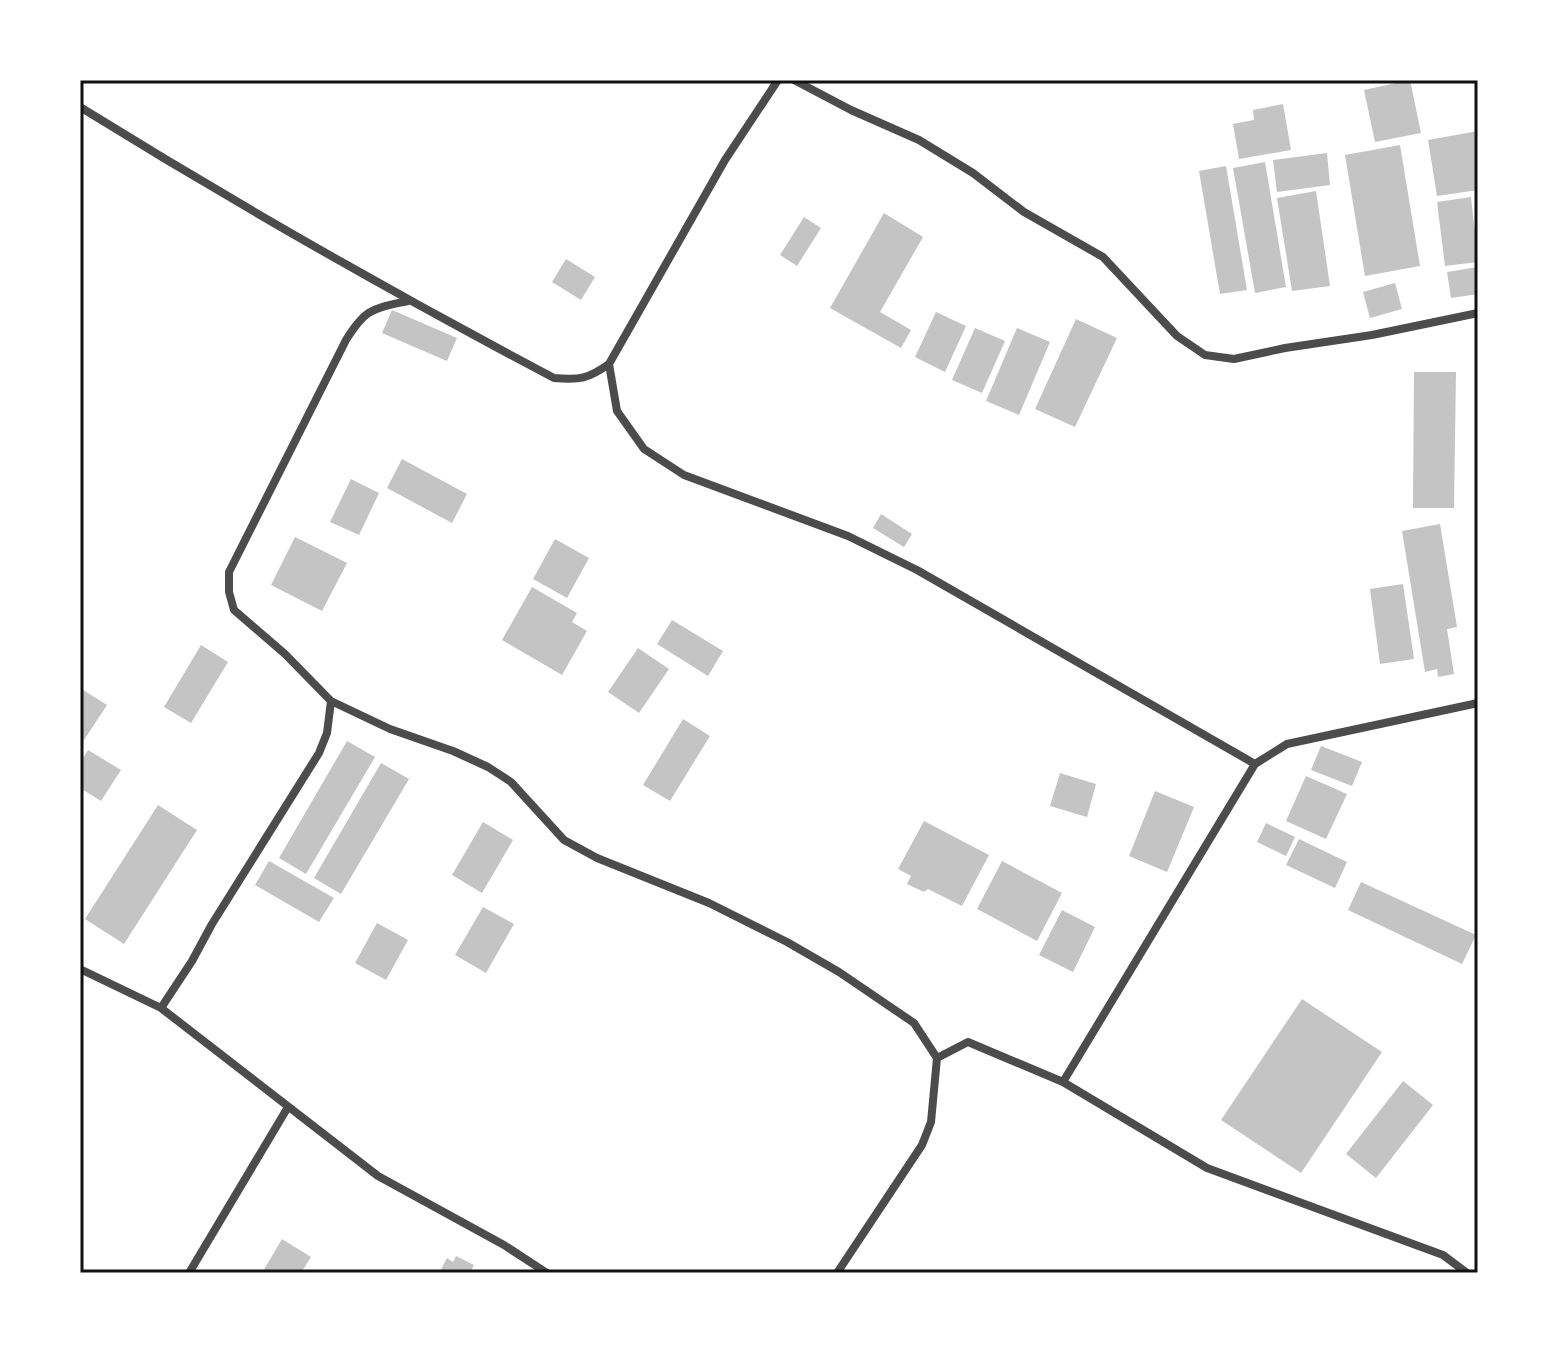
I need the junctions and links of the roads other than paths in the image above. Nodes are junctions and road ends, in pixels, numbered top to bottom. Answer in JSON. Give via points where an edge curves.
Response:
{"nodes":[{"id":1,"x":778,"y":80,"type":"edge"},
{"id":2,"x":794,"y":80,"type":"edge"},
{"id":3,"x":80,"y":107,"type":"edge"},
{"id":4,"x":408,"y":301,"type":"junction"},
{"id":5,"x":1478,"y":313,"type":"edge"},
{"id":6,"x":609,"y":364,"type":"junction"},
{"id":7,"x":331,"y":701,"type":"junction"},
{"id":8,"x":1478,"y":703,"type":"edge"},
{"id":9,"x":1255,"y":764,"type":"junction"},
{"id":10,"x":80,"y":969,"type":"edge"},
{"id":11,"x":161,"y":1008,"type":"junction"},
{"id":12,"x":937,"y":1058,"type":"junction"},
{"id":13,"x":1063,"y":1082,"type":"junction"},
{"id":14,"x":288,"y":1107,"type":"junction"},
{"id":15,"x":189,"y":1273,"type":"edge"},
{"id":16,"x":547,"y":1273,"type":"edge"},
{"id":17,"x":837,"y":1273,"type":"edge"},
{"id":18,"x":1467,"y":1273,"type":"edge"}],
"edges":[{"from":1,"to":6,"type":"street","via":[[725,160]]},
{"from":2,"to":5,"type":"street","via":[[919,140],[1024,212],[1103,257],[1177,336],[1205,355],[1234,359]]},
{"from":3,"to":4,"type":"street"},
{"from":4,"to":6,"type":"street","via":[[554,378],[591,377]]},
{"from":4,"to":7,"type":"street","via":[[374,308],[360,318],[229,572],[234,610]]},
{"from":6,"to":9,"type":"street","via":[[617,411],[644,449],[684,475],[848,536],[917,570]]},
{"from":7,"to":11,"type":"street","via":[[319,753]]},
{"from":7,"to":12,"type":"street","via":[[488,767],[511,782],[564,840],[709,903],[839,972],[914,1023]]},
{"from":8,"to":9,"type":"street","via":[[1287,744]]},
{"from":9,"to":13,"type":"street"},
{"from":10,"to":11,"type":"street"},
{"from":11,"to":14,"type":"street"},
{"from":12,"to":13,"type":"street","via":[[968,1042]]},
{"from":12,"to":17,"type":"street","via":[[931,1122],[922,1145]]},
{"from":13,"to":18,"type":"street","via":[[1207,1168],[1443,1255]]},
{"from":14,"to":15,"type":"street"},
{"from":14,"to":16,"type":"street","via":[[378,1176]]}]}
